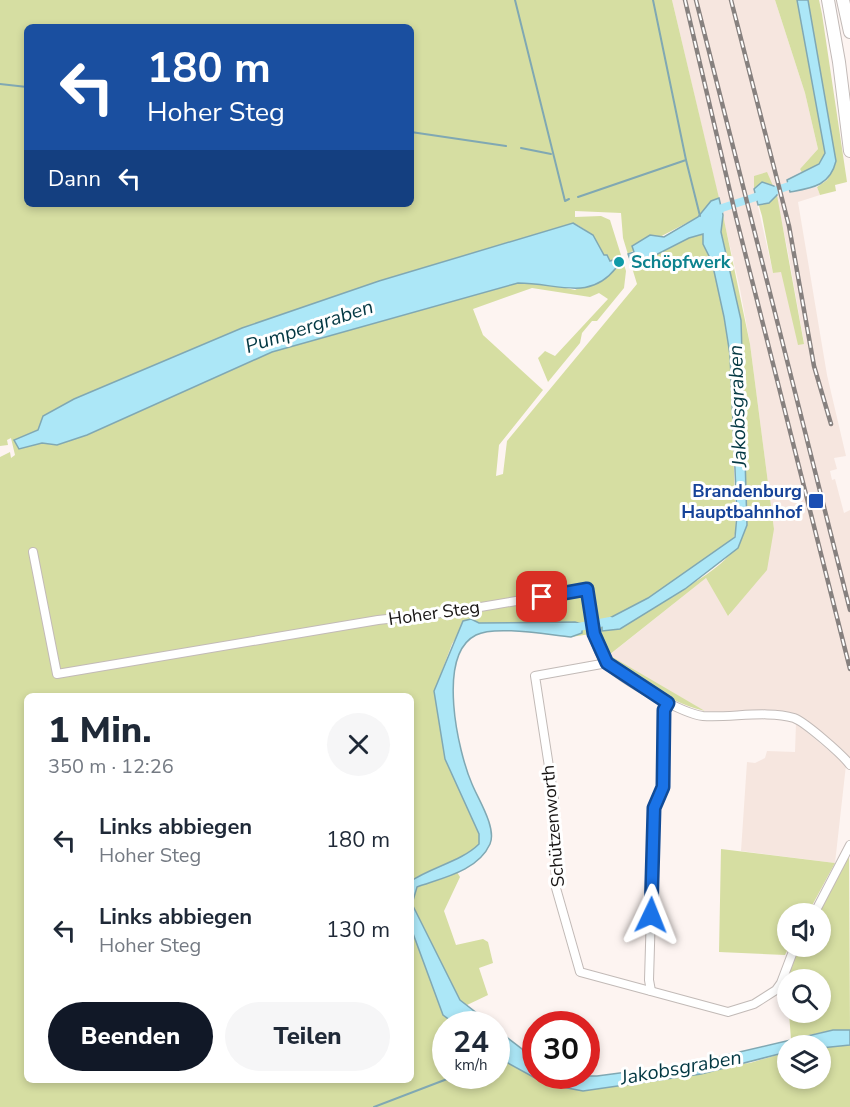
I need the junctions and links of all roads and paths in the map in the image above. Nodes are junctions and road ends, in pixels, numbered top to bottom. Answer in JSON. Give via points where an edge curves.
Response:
{"nodes":[{"id":1,"x":828,"y":0,"type":"edge"},
{"id":2,"x":843,"y":0,"type":"edge"},
{"id":3,"x":850,"y":32,"type":"edge"},
{"id":4,"x":846,"y":60,"type":"edge"},
{"id":5,"x":850,"y":151,"type":"edge"},
{"id":6,"x":33,"y":552,"type":"dead end"},
{"id":7,"x":607,"y":663,"type":"junction"},
{"id":8,"x":668,"y":703,"type":"junction"},
{"id":9,"x":850,"y":765,"type":"edge"},
{"id":10,"x":850,"y":845,"type":"edge"},
{"id":11,"x":820,"y":903,"type":"edge"},
{"id":12,"x":791,"y":957,"type":"edge"},
{"id":13,"x":651,"y":991,"type":"junction"}],
"edges":[{"from":1,"to":4,"type":"main road"},
{"from":2,"to":3,"type":"main road"},
{"from":4,"to":5,"type":"main road"},
{"from":6,"to":7,"type":"street","name":"Hoher Steg","via":[[57,674],[587,589],[594,634]]},
{"from":7,"to":8,"type":"street"},
{"from":7,"to":13,"type":"street","name":"Schützenworth","via":[[535,676],[554,798],[555,879],[580,972]]},
{"from":8,"to":9,"type":"street","via":[[703,716],[793,718]]},
{"from":8,"to":13,"type":"street","via":[[664,710],[663,787],[654,808]]},
{"from":10,"to":11,"type":"street"},
{"from":12,"to":13,"type":"street","name":"Schützenworth","via":[[776,990],[738,1010],[716,1010]]}]}
